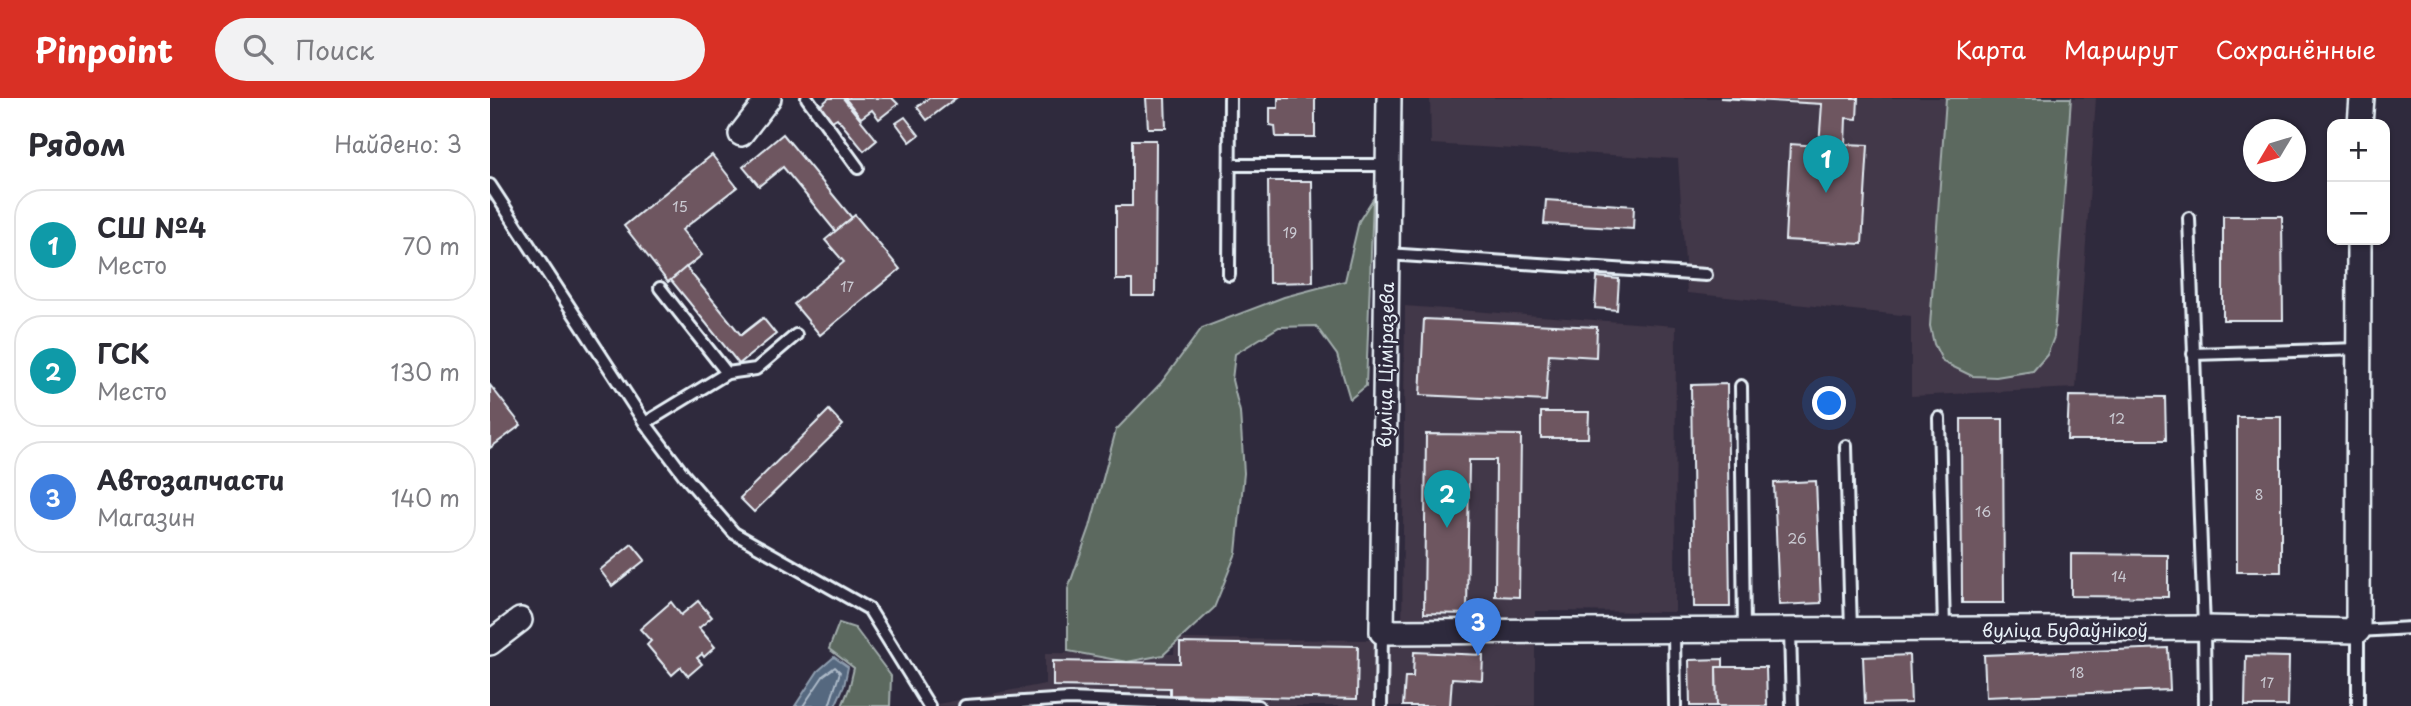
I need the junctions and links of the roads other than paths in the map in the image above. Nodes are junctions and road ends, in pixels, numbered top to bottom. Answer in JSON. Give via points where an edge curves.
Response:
{"nodes":[{"id":1,"x":769,"y":98,"type":"edge"},
{"id":2,"x":807,"y":98,"type":"edge"},
{"id":3,"x":1230,"y":98,"type":"edge"},
{"id":4,"x":1389,"y":98,"type":"edge"},
{"id":5,"x":2362,"y":98,"type":"edge"},
{"id":6,"x":2360,"y":119,"type":"edge"},
{"id":7,"x":741,"y":134,"type":"dead end"},
{"id":8,"x":1388,"y":164,"type":"junction"},
{"id":9,"x":1230,"y":165,"type":"junction"},
{"id":10,"x":858,"y":168,"type":"dead end"},
{"id":11,"x":490,"y":185,"type":"edge"},
{"id":12,"x":2189,"y":218,"type":"dead end"},
{"id":13,"x":2359,"y":245,"type":"edge"},
{"id":14,"x":1387,"y":254,"type":"junction"},
{"id":15,"x":1229,"y":275,"type":"dead end"},
{"id":16,"x":1706,"y":275,"type":"dead end"},
{"id":17,"x":660,"y":288,"type":"dead end"},
{"id":18,"x":796,"y":335,"type":"dead end"},
{"id":19,"x":2359,"y":349,"type":"junction"},
{"id":20,"x":2193,"y":354,"type":"junction"},
{"id":21,"x":727,"y":373,"type":"junction"},
{"id":22,"x":1741,"y":386,"type":"dead end"},
{"id":23,"x":1938,"y":418,"type":"dead end"},
{"id":24,"x":645,"y":424,"type":"junction"},
{"id":25,"x":1846,"y":446,"type":"dead end"},
{"id":26,"x":520,"y":620,"type":"dead end"},
{"id":27,"x":2204,"y":628,"type":"junction"},
{"id":28,"x":2411,"y":628,"type":"edge"},
{"id":29,"x":1944,"y":630,"type":"junction"},
{"id":30,"x":1674,"y":631,"type":"junction"},
{"id":31,"x":1744,"y":631,"type":"junction"},
{"id":32,"x":1790,"y":631,"type":"junction"},
{"id":33,"x":1851,"y":631,"type":"junction"},
{"id":34,"x":2358,"y":631,"type":"junction"},
{"id":35,"x":1382,"y":632,"type":"junction"},
{"id":36,"x":490,"y":643,"type":"edge"},
{"id":37,"x":1134,"y":704,"type":"edge"},
{"id":38,"x":929,"y":706,"type":"edge"},
{"id":39,"x":965,"y":706,"type":"edge"},
{"id":40,"x":1258,"y":706,"type":"edge"},
{"id":41,"x":1381,"y":706,"type":"edge"},
{"id":42,"x":1675,"y":706,"type":"edge"},
{"id":43,"x":1792,"y":706,"type":"edge"},
{"id":44,"x":2205,"y":706,"type":"edge"},
{"id":45,"x":2358,"y":706,"type":"edge"}],
"edges":[{"from":1,"to":7,"type":"street"},
{"from":2,"to":10,"type":"lane"},
{"from":3,"to":9,"type":"lane"},
{"from":4,"to":8,"type":"street","name":"вуліца Ціміразева"},
{"from":5,"to":6,"type":"street"},
{"from":8,"to":9,"type":"lane"},
{"from":8,"to":14,"type":"street","name":"вуліца Ціміразева"},
{"from":9,"to":15,"type":"lane"},
{"from":11,"to":24,"type":"lane"},
{"from":12,"to":20,"type":"lane"},
{"from":13,"to":19,"type":"street"},
{"from":14,"to":16,"type":"lane"},
{"from":14,"to":35,"type":"street","name":"вуліца Ціміразева"},
{"from":17,"to":21,"type":"lane"},
{"from":18,"to":21,"type":"lane","via":[[756,369]]},
{"from":19,"to":20,"type":"lane"},
{"from":19,"to":34,"type":"street"},
{"from":20,"to":27,"type":"lane"},
{"from":21,"to":24,"type":"lane"},
{"from":22,"to":31,"type":"lane"},
{"from":23,"to":29,"type":"lane"},
{"from":24,"to":38,"type":"lane","via":[[734,533],[869,609]]},
{"from":25,"to":33,"type":"lane"},
{"from":26,"to":36,"type":"street"},
{"from":27,"to":29,"type":"street","name":"вуліца Будаўнікоў"},
{"from":27,"to":34,"type":"street","name":"вуліца Будаўнікоў"},
{"from":27,"to":44,"type":"lane"},
{"from":28,"to":34,"type":"lane"},
{"from":29,"to":33,"type":"street","name":"вуліца Будаўнікоў"},
{"from":30,"to":31,"type":"street","name":"вуліца Будаўнікоў"},
{"from":30,"to":35,"type":"street","name":"вуліца Будаўнікоў"},
{"from":30,"to":42,"type":"lane"},
{"from":31,"to":32,"type":"street","name":"вуліца Будаўнікоў"},
{"from":32,"to":33,"type":"street","name":"вуліца Будаўнікоў"},
{"from":32,"to":43,"type":"lane"},
{"from":34,"to":45,"type":"lane"},
{"from":35,"to":41,"type":"lane"},
{"from":37,"to":39,"type":"lane","via":[[1069,699]]},
{"from":37,"to":40,"type":"lane"}]}
